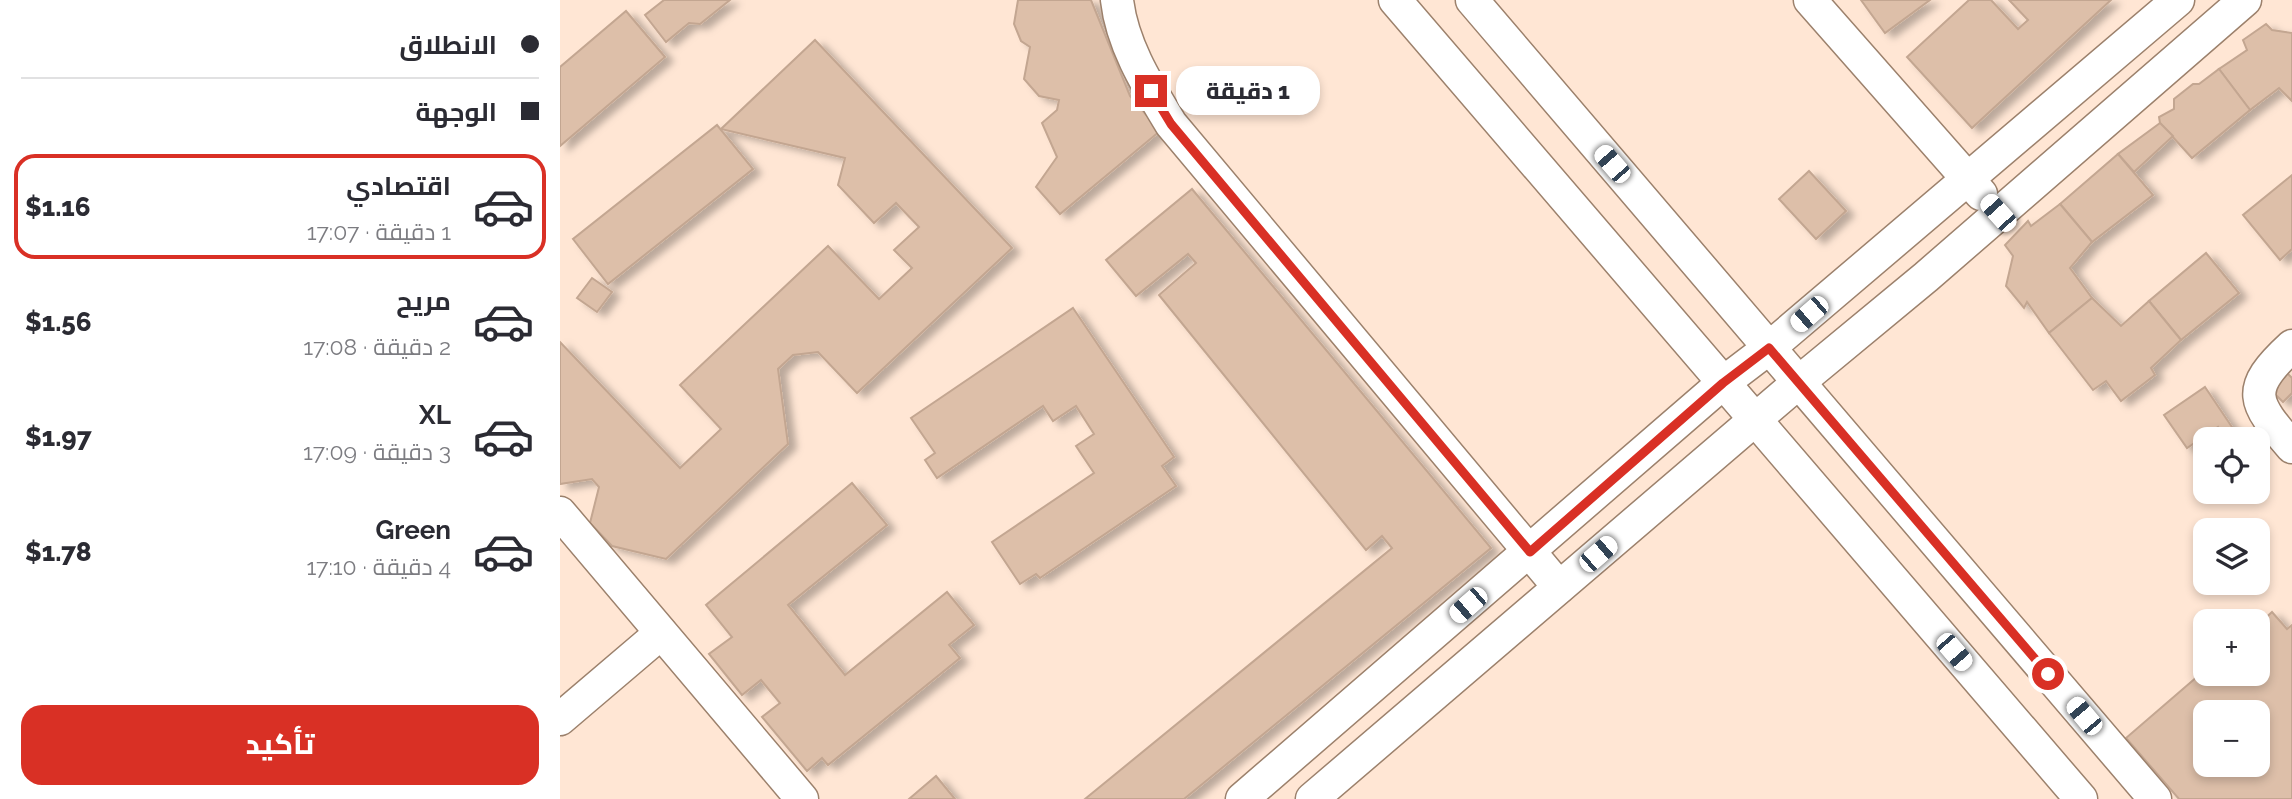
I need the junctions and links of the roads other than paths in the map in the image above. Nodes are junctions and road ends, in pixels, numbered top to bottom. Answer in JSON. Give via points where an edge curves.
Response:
{"nodes":[{"id":1,"x":1117,"y":0,"type":"edge"},
{"id":2,"x":1395,"y":0,"type":"edge"},
{"id":3,"x":1472,"y":0,"type":"edge"},
{"id":4,"x":1810,"y":0,"type":"edge"},
{"id":5,"x":2178,"y":0,"type":"edge"},
{"id":6,"x":2245,"y":0,"type":"edge"},
{"id":7,"x":1968,"y":180,"type":"junction"},
{"id":8,"x":1998,"y":213,"type":"junction"},
{"id":9,"x":2292,"y":346,"type":"edge"},
{"id":10,"x":1769,"y":348,"type":"junction"},
{"id":11,"x":1798,"y":382,"type":"junction"},
{"id":12,"x":1723,"y":383,"type":"junction"},
{"id":13,"x":1755,"y":420,"type":"junction"},
{"id":14,"x":2292,"y":447,"type":"edge"},
{"id":15,"x":560,"y":513,"type":"edge"},
{"id":16,"x":1530,"y":552,"type":"junction"},
{"id":17,"x":1559,"y":587,"type":"junction"},
{"id":18,"x":661,"y":633,"type":"junction"},
{"id":19,"x":560,"y":719,"type":"edge"},
{"id":20,"x":802,"y":799,"type":"edge"},
{"id":21,"x":1241,"y":799,"type":"edge"},
{"id":22,"x":1312,"y":799,"type":"edge"},
{"id":23,"x":2081,"y":799,"type":"edge"},
{"id":24,"x":2155,"y":799,"type":"edge"}],
"edges":[{"from":1,"to":16,"type":"street","via":[[1141,74],[1171,124]]},
{"from":2,"to":12,"type":"street"},
{"from":3,"to":10,"type":"street"},
{"from":4,"to":7,"type":"street"},
{"from":5,"to":7,"type":"street"},
{"from":6,"to":8,"type":"street"},
{"from":7,"to":8,"type":"street"},
{"from":7,"to":10,"type":"street"},
{"from":8,"to":11,"type":"street"},
{"from":9,"to":14,"type":"street","via":[[2264,376],[2257,394],[2264,414]]},
{"from":10,"to":11,"type":"street"},
{"from":10,"to":12,"type":"street"},
{"from":11,"to":13,"type":"street"},
{"from":11,"to":24,"type":"street"},
{"from":12,"to":13,"type":"street"},
{"from":12,"to":16,"type":"street"},
{"from":13,"to":17,"type":"street"},
{"from":13,"to":23,"type":"street"},
{"from":15,"to":18,"type":"street"},
{"from":16,"to":17,"type":"street"},
{"from":16,"to":21,"type":"street"},
{"from":17,"to":22,"type":"street"},
{"from":18,"to":19,"type":"street"},
{"from":18,"to":20,"type":"street"}]}
